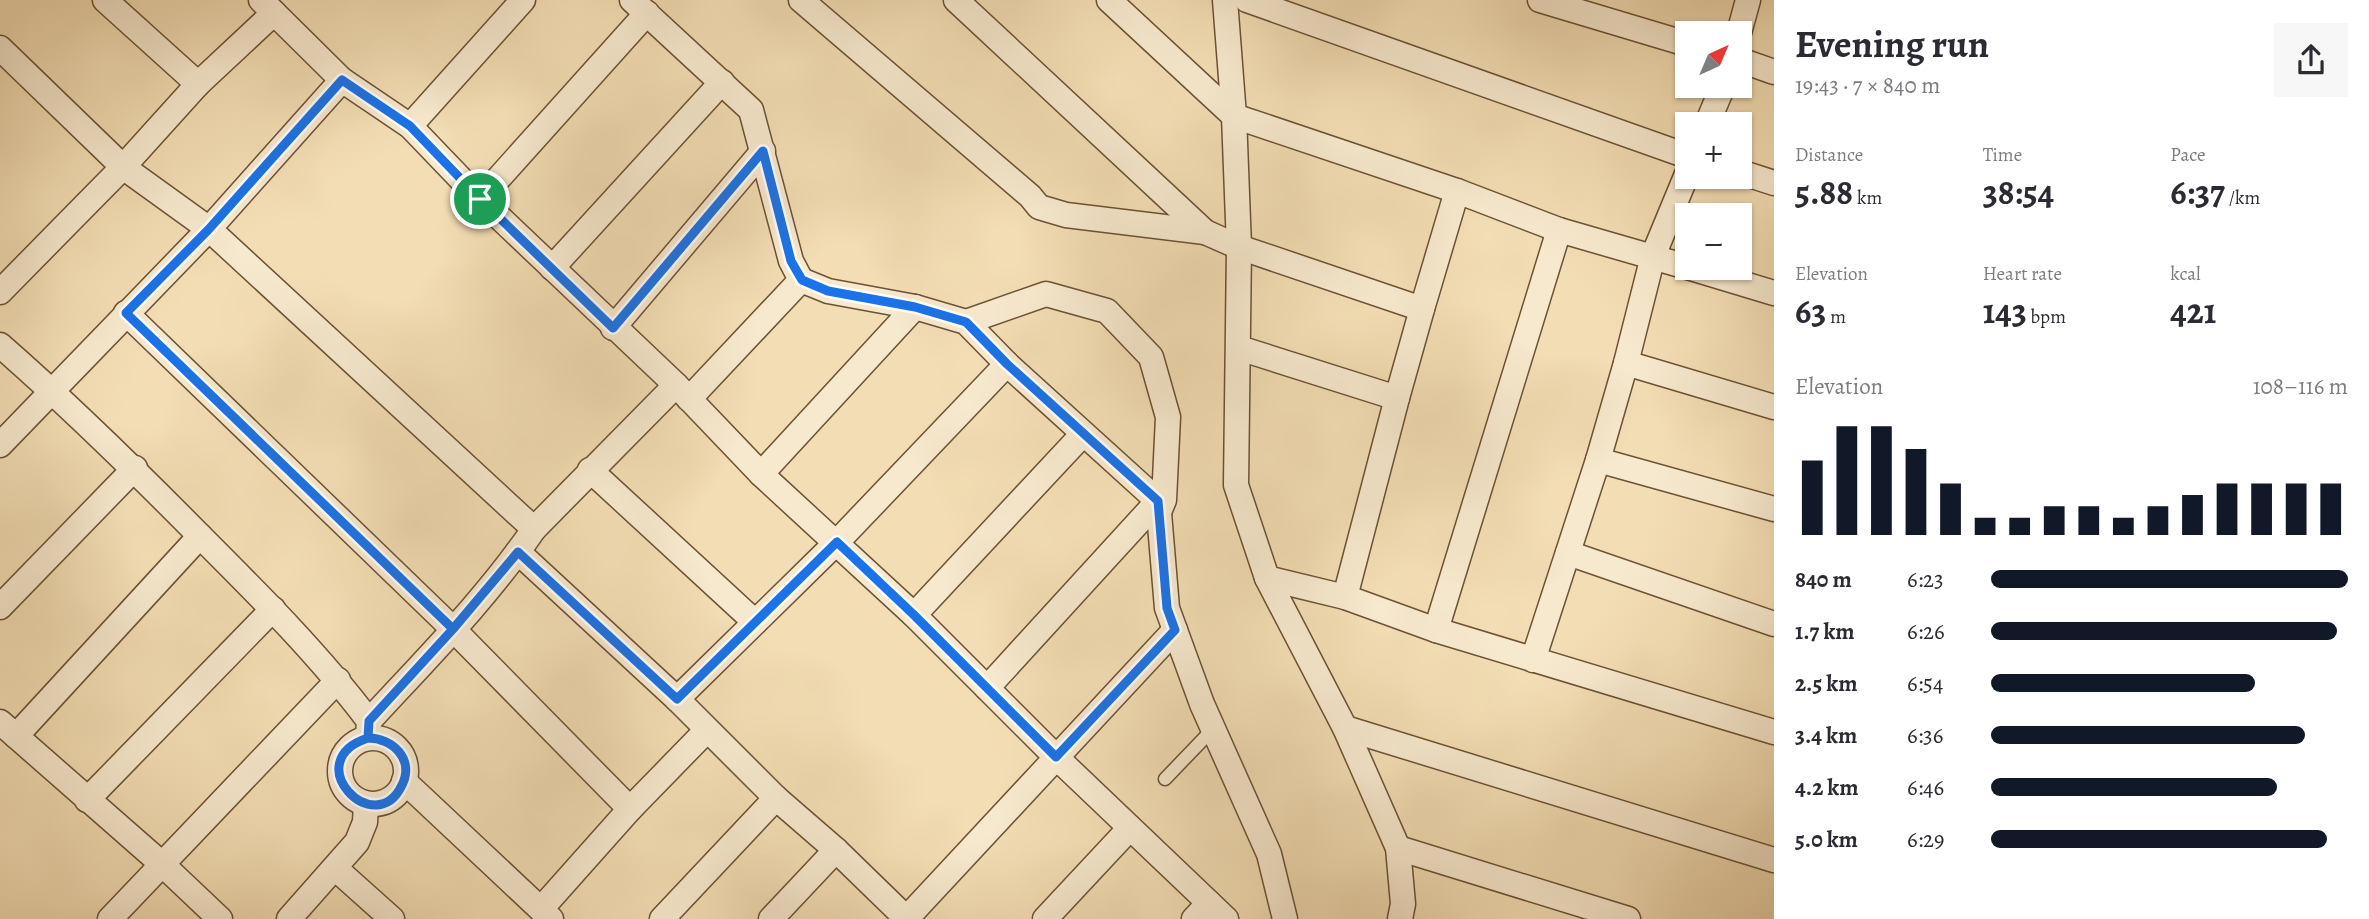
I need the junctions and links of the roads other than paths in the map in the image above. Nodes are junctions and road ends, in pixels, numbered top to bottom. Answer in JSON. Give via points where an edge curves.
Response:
{"nodes":[{"id":1,"x":105,"y":0,"type":"edge"},
{"id":2,"x":523,"y":0,"type":"edge"},
{"id":3,"x":801,"y":0,"type":"edge"},
{"id":4,"x":956,"y":0,"type":"edge"},
{"id":5,"x":1109,"y":0,"type":"edge"},
{"id":6,"x":1225,"y":0,"type":"edge"},
{"id":7,"x":1247,"y":0,"type":"edge"},
{"id":8,"x":1540,"y":0,"type":"edge"},
{"id":9,"x":1748,"y":0,"type":"edge"},
{"id":10,"x":268,"y":7,"type":"edge"},
{"id":11,"x":639,"y":7,"type":"edge"},
{"id":12,"x":1742,"y":21,"type":"edge"},
{"id":13,"x":1675,"y":40,"type":"edge"},
{"id":14,"x":0,"y":48,"type":"edge"},
{"id":15,"x":1752,"y":64,"type":"edge"},
{"id":16,"x":1774,"y":72,"type":"edge"},
{"id":17,"x":342,"y":80,"type":"junction"},
{"id":18,"x":722,"y":82,"type":"junction"},
{"id":19,"x":198,"y":84,"type":"junction"},
{"id":20,"x":1234,"y":116,"type":"junction"},
{"id":21,"x":410,"y":126,"type":"junction"},
{"id":22,"x":763,"y":151,"type":"junction"},
{"id":23,"x":1675,"y":152,"type":"edge"},
{"id":24,"x":123,"y":167,"type":"junction"},
{"id":25,"x":1752,"y":176,"type":"edge"},
{"id":26,"x":1774,"y":183,"type":"edge"},
{"id":27,"x":1681,"y":189,"type":"edge"},
{"id":28,"x":1457,"y":191,"type":"junction"},
{"id":29,"x":480,"y":199,"type":"junction"},
{"id":30,"x":209,"y":229,"type":"junction"},
{"id":31,"x":1559,"y":230,"type":"junction"},
{"id":32,"x":1205,"y":232,"type":"junction"},
{"id":33,"x":1239,"y":247,"type":"junction"},
{"id":34,"x":1653,"y":256,"type":"junction"},
{"id":35,"x":1675,"y":263,"type":"edge"},
{"id":36,"x":552,"y":268,"type":"junction"},
{"id":37,"x":802,"y":280,"type":"junction"},
{"id":38,"x":1732,"y":280,"type":"edge"},
{"id":39,"x":0,"y":292,"type":"edge"},
{"id":40,"x":1774,"y":293,"type":"edge"},
{"id":41,"x":915,"y":307,"type":"junction"},
{"id":42,"x":1422,"y":309,"type":"junction"},
{"id":43,"x":126,"y":313,"type":"junction"},
{"id":44,"x":966,"y":322,"type":"junction"},
{"id":45,"x":613,"y":328,"type":"junction"},
{"id":46,"x":0,"y":345,"type":"edge"},
{"id":47,"x":1238,"y":348,"type":"junction"},
{"id":48,"x":1626,"y":363,"type":"junction"},
{"id":49,"x":1007,"y":364,"type":"junction"},
{"id":50,"x":52,"y":391,"type":"junction"},
{"id":51,"x":682,"y":392,"type":"junction"},
{"id":52,"x":1397,"y":398,"type":"junction"},
{"id":53,"x":1774,"y":407,"type":"edge"},
{"id":54,"x":1083,"y":434,"type":"junction"},
{"id":55,"x":0,"y":445,"type":"edge"},
{"id":56,"x":1598,"y":460,"type":"junction"},
{"id":57,"x":135,"y":468,"type":"junction"},
{"id":58,"x":590,"y":470,"type":"junction"},
{"id":59,"x":761,"y":474,"type":"junction"},
{"id":60,"x":1159,"y":507,"type":"junction"},
{"id":61,"x":1774,"y":509,"type":"edge"},
{"id":62,"x":534,"y":529,"type":"junction"},
{"id":63,"x":200,"y":536,"type":"junction"},
{"id":64,"x":837,"y":542,"type":"junction"},
{"id":65,"x":518,"y":552,"type":"junction"},
{"id":66,"x":1568,"y":553,"type":"junction"},
{"id":67,"x":1267,"y":578,"type":"junction"},
{"id":68,"x":1345,"y":597,"type":"junction"},
{"id":69,"x":0,"y":607,"type":"edge"},
{"id":70,"x":273,"y":609,"type":"junction"},
{"id":71,"x":914,"y":615,"type":"junction"},
{"id":72,"x":755,"y":622,"type":"junction"},
{"id":73,"x":1774,"y":624,"type":"edge"},
{"id":74,"x":453,"y":629,"type":"junction"},
{"id":75,"x":1175,"y":630,"type":"junction"},
{"id":76,"x":1436,"y":630,"type":"junction"},
{"id":77,"x":1533,"y":660,"type":"junction"},
{"id":78,"x":338,"y":680,"type":"junction"},
{"id":79,"x":987,"y":688,"type":"junction"},
{"id":80,"x":677,"y":699,"type":"junction"},
{"id":81,"x":1345,"y":728,"type":"junction"},
{"id":82,"x":8,"y":729,"type":"edge"},
{"id":83,"x":369,"y":729,"type":"junction"},
{"id":84,"x":1213,"y":729,"type":"junction"},
{"id":85,"x":707,"y":730,"type":"junction"},
{"id":86,"x":1774,"y":732,"type":"edge"},
{"id":87,"x":1056,"y":757,"type":"junction"},
{"id":88,"x":1165,"y":779,"type":"dead end"},
{"id":89,"x":404,"y":781,"type":"junction"},
{"id":90,"x":776,"y":798,"type":"junction"},
{"id":91,"x":87,"y":800,"type":"junction"},
{"id":92,"x":366,"y":804,"type":"junction"},
{"id":93,"x":630,"y":809,"type":"junction"},
{"id":94,"x":1130,"y":828,"type":"junction"},
{"id":95,"x":1398,"y":848,"type":"junction"},
{"id":96,"x":836,"y":850,"type":"junction"},
{"id":97,"x":1774,"y":860,"type":"edge"},
{"id":98,"x":163,"y":865,"type":"junction"},
{"id":99,"x":334,"y":868,"type":"junction"},
{"id":100,"x":546,"y":914,"type":"edge"},
{"id":101,"x":1210,"y":914,"type":"edge"},
{"id":102,"x":110,"y":919,"type":"edge"},
{"id":103,"x":220,"y":919,"type":"edge"},
{"id":104,"x":289,"y":919,"type":"edge"},
{"id":105,"x":393,"y":919,"type":"edge"},
{"id":106,"x":662,"y":919,"type":"edge"},
{"id":107,"x":771,"y":919,"type":"edge"},
{"id":108,"x":907,"y":919,"type":"edge"},
{"id":109,"x":1045,"y":919,"type":"edge"},
{"id":110,"x":1285,"y":919,"type":"edge"},
{"id":111,"x":1400,"y":919,"type":"edge"},
{"id":112,"x":1629,"y":919,"type":"edge"}],
"edges":[{"from":1,"to":19,"type":"street"},
{"from":2,"to":21,"type":"street"},
{"from":3,"to":32,"type":"street","via":[[1039,207],[1066,215]]},
{"from":4,"to":32,"type":"street"},
{"from":5,"to":20,"type":"street"},
{"from":6,"to":20,"type":"street"},
{"from":7,"to":23,"type":"street"},
{"from":8,"to":13,"type":"street"},
{"from":9,"to":12,"type":"street"},
{"from":10,"to":17,"type":"street"},
{"from":10,"to":19,"type":"street"},
{"from":11,"to":18,"type":"street"},
{"from":11,"to":29,"type":"street"},
{"from":14,"to":24,"type":"street"},
{"from":15,"to":16,"type":"street"},
{"from":17,"to":21,"type":"street"},
{"from":17,"to":30,"type":"street"},
{"from":18,"to":22,"type":"street","via":[[751,110]]},
{"from":18,"to":36,"type":"street"},
{"from":19,"to":24,"type":"street"},
{"from":20,"to":28,"type":"street"},
{"from":20,"to":33,"type":"street"},
{"from":21,"to":29,"type":"street"},
{"from":22,"to":37,"type":"street","via":[[791,261]]},
{"from":22,"to":45,"type":"street"},
{"from":24,"to":30,"type":"street"},
{"from":24,"to":39,"type":"street"},
{"from":25,"to":26,"type":"street"},
{"from":27,"to":34,"type":"street"},
{"from":28,"to":31,"type":"street"},
{"from":28,"to":42,"type":"street"},
{"from":29,"to":36,"type":"street"},
{"from":30,"to":43,"type":"street"},
{"from":30,"to":62,"type":"street"},
{"from":31,"to":34,"type":"street"},
{"from":31,"to":76,"type":"street"},
{"from":32,"to":33,"type":"street"},
{"from":33,"to":42,"type":"street"},
{"from":33,"to":47,"type":"street"},
{"from":34,"to":35,"type":"street"},
{"from":34,"to":48,"type":"street"},
{"from":36,"to":45,"type":"street"},
{"from":37,"to":41,"type":"street","via":[[828,291]]},
{"from":37,"to":51,"type":"street"},
{"from":38,"to":40,"type":"street"},
{"from":41,"to":44,"type":"street"},
{"from":41,"to":59,"type":"street"},
{"from":42,"to":52,"type":"street"},
{"from":43,"to":50,"type":"street"},
{"from":43,"to":74,"type":"street"},
{"from":44,"to":49,"type":"street"},
{"from":44,"to":60,"type":"street","via":[[1045,294],[1107,310],[1151,357],[1168,417],[1164,500]]},
{"from":45,"to":51,"type":"street"},
{"from":46,"to":50,"type":"street"},
{"from":47,"to":52,"type":"street"},
{"from":47,"to":67,"type":"street","via":[[1236,485]]},
{"from":48,"to":53,"type":"street"},
{"from":48,"to":56,"type":"street"},
{"from":49,"to":54,"type":"street"},
{"from":49,"to":64,"type":"street"},
{"from":50,"to":55,"type":"street"},
{"from":50,"to":57,"type":"street"},
{"from":51,"to":58,"type":"street"},
{"from":51,"to":59,"type":"street"},
{"from":52,"to":68,"type":"street"},
{"from":54,"to":60,"type":"street"},
{"from":54,"to":71,"type":"street"},
{"from":56,"to":61,"type":"street"},
{"from":56,"to":66,"type":"street"},
{"from":57,"to":63,"type":"street"},
{"from":57,"to":69,"type":"street"},
{"from":58,"to":62,"type":"street"},
{"from":58,"to":72,"type":"street"},
{"from":59,"to":64,"type":"street"},
{"from":60,"to":75,"type":"street","via":[[1167,608]]},
{"from":60,"to":79,"type":"street"},
{"from":62,"to":65,"type":"street"},
{"from":63,"to":70,"type":"street"},
{"from":63,"to":82,"type":"street"},
{"from":64,"to":71,"type":"street"},
{"from":64,"to":72,"type":"street"},
{"from":65,"to":74,"type":"street"},
{"from":65,"to":80,"type":"street"},
{"from":66,"to":73,"type":"street"},
{"from":66,"to":77,"type":"street"},
{"from":67,"to":68,"type":"street"},
{"from":67,"to":81,"type":"street"},
{"from":68,"to":76,"type":"street"},
{"from":70,"to":78,"type":"street"},
{"from":70,"to":91,"type":"street"},
{"from":71,"to":79,"type":"street"},
{"from":72,"to":80,"type":"street"},
{"from":74,"to":83,"type":"street"},
{"from":74,"to":93,"type":"street"},
{"from":75,"to":84,"type":"street"},
{"from":75,"to":87,"type":"street"},
{"from":76,"to":77,"type":"street"},
{"from":77,"to":86,"type":"street"},
{"from":78,"to":83,"type":"street"},
{"from":78,"to":98,"type":"street"},
{"from":79,"to":87,"type":"street"},
{"from":80,"to":85,"type":"street"},
{"from":81,"to":95,"type":"street"},
{"from":81,"to":97,"type":"street"},
{"from":82,"to":91,"type":"street"},
{"from":83,"to":89,"type":"street","via":[[398,749],[406,770]]},
{"from":83,"to":92,"type":"street","via":[[341,758],[339,770],[347,792]]},
{"from":84,"to":88,"type":"lane"},
{"from":84,"to":110,"type":"street","via":[[1269,854]]},
{"from":85,"to":90,"type":"street"},
{"from":85,"to":93,"type":"street"},
{"from":87,"to":94,"type":"street"},
{"from":87,"to":108,"type":"street"},
{"from":89,"to":92,"type":"street","via":[[389,800]]},
{"from":89,"to":100,"type":"street"},
{"from":90,"to":96,"type":"street"},
{"from":90,"to":106,"type":"street"},
{"from":91,"to":98,"type":"street"},
{"from":92,"to":99,"type":"street","via":[[357,842]]},
{"from":93,"to":100,"type":"street"},
{"from":94,"to":101,"type":"street"},
{"from":94,"to":109,"type":"street"},
{"from":95,"to":111,"type":"street"},
{"from":95,"to":112,"type":"street"},
{"from":96,"to":107,"type":"street"},
{"from":96,"to":108,"type":"street"},
{"from":98,"to":102,"type":"street"},
{"from":98,"to":103,"type":"street"},
{"from":99,"to":104,"type":"street"},
{"from":99,"to":105,"type":"street"}]}
